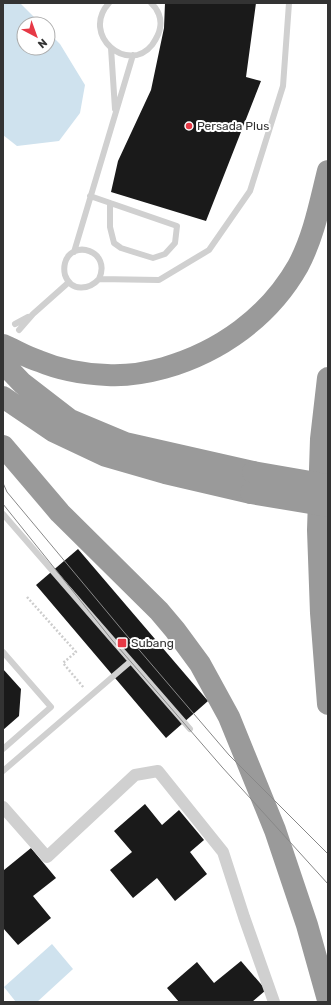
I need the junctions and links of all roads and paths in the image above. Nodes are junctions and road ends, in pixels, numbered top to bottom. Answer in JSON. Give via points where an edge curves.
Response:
{"nodes":[{"id":1,"x":108,"y":3,"type":"edge"},
{"id":2,"x":151,"y":3,"type":"edge"},
{"id":3,"x":289,"y":3,"type":"edge"},
{"id":4,"x":110,"y":48,"type":"junction"},
{"id":5,"x":133,"y":55,"type":"junction"},
{"id":6,"x":116,"y":112,"type":"junction"},
{"id":7,"x":328,"y":171,"type":"edge"},
{"id":8,"x":90,"y":196,"type":"junction"},
{"id":9,"x":110,"y":203,"type":"junction"},
{"id":10,"x":74,"y":252,"type":"junction"},
{"id":11,"x":99,"y":279,"type":"junction"},
{"id":12,"x":69,"y":282,"type":"junction"},
{"id":13,"x":33,"y":314,"type":"junction"},
{"id":14,"x":15,"y":324,"type":"dead end"},
{"id":15,"x":19,"y":330,"type":"dead end"},
{"id":16,"x":3,"y":345,"type":"edge"},
{"id":17,"x":3,"y":363,"type":"edge"},
{"id":18,"x":328,"y":378,"type":"edge"},
{"id":19,"x":3,"y":397,"type":"edge"},
{"id":20,"x":3,"y":446,"type":"edge"},
{"id":21,"x":328,"y":485,"type":"edge"},
{"id":22,"x":328,"y":506,"type":"edge"},
{"id":23,"x":3,"y":514,"type":"edge"},
{"id":24,"x":27,"y":597,"type":"dead end"},
{"id":25,"x":3,"y":652,"type":"edge"},
{"id":26,"x":76,"y":652,"type":"dead end"},
{"id":27,"x":131,"y":661,"type":"junction"},
{"id":28,"x":328,"y":704,"type":"edge"},
{"id":29,"x":190,"y":729,"type":"dead end"},
{"id":30,"x":3,"y":748,"type":"edge"},
{"id":31,"x":3,"y":772,"type":"edge"},
{"id":32,"x":3,"y":807,"type":"edge"},
{"id":33,"x":328,"y":1000,"type":"edge"},
{"id":34,"x":274,"y":1002,"type":"edge"}],
"edges":[{"from":1,"to":4,"type":"lane","via":[[99,23],[101,34]]},
{"from":2,"to":5,"type":"lane","via":[[160,16],[159,36],[149,48]]},
{"from":3,"to":11,"type":"lane","via":[[283,86],[250,191],[209,250],[159,280]]},
{"from":4,"to":5,"type":"lane","via":[[122,54]]},
{"from":4,"to":6,"type":"lane"},
{"from":5,"to":6,"type":"lane"},
{"from":6,"to":8,"type":"lane"},
{"from":7,"to":16,"type":"highway","via":[[316,223],[306,248],[285,286],[274,300],[240,331],[202,355],[154,371],[108,375],[84,373],[39,362]]},
{"from":8,"to":9,"type":"lane"},
{"from":8,"to":10,"type":"lane"},
{"from":9,"to":9,"type":"lane","via":[[177,226],[175,243],[165,254],[153,258],[121,248],[114,243],[110,226]]},
{"from":10,"to":11,"type":"lane","via":[[88,250],[99,257],[102,269]]},
{"from":10,"to":12,"type":"lane","via":[[66,260],[64,268]]},
{"from":11,"to":12,"type":"lane","via":[[89,287],[80,288]]},
{"from":12,"to":13,"type":"lane"},
{"from":13,"to":14,"type":"lane"},
{"from":13,"to":15,"type":"lane"},
{"from":17,"to":21,"type":"highway","bridge":true,"via":[[22,384],[70,420],[125,443],[253,472]]},
{"from":18,"to":28,"type":"highway","via":[[321,439],[318,530]]},
{"from":19,"to":22,"type":"highway","bridge":true,"via":[[53,431],[106,456],[251,493]]},
{"from":20,"to":33,"type":"highway","via":[[60,513],[159,611],[200,664],[229,716],[276,830],[307,924]]},
{"from":23,"to":27,"type":"lane"},
{"from":24,"to":26,"type":"path"},
{"from":25,"to":30,"type":"lane","via":[[52,707]]},
{"from":27,"to":29,"type":"lane"},
{"from":27,"to":31,"type":"lane"},
{"from":32,"to":34,"type":"street","via":[[47,857],[135,774],[158,771],[224,852]]}]}
